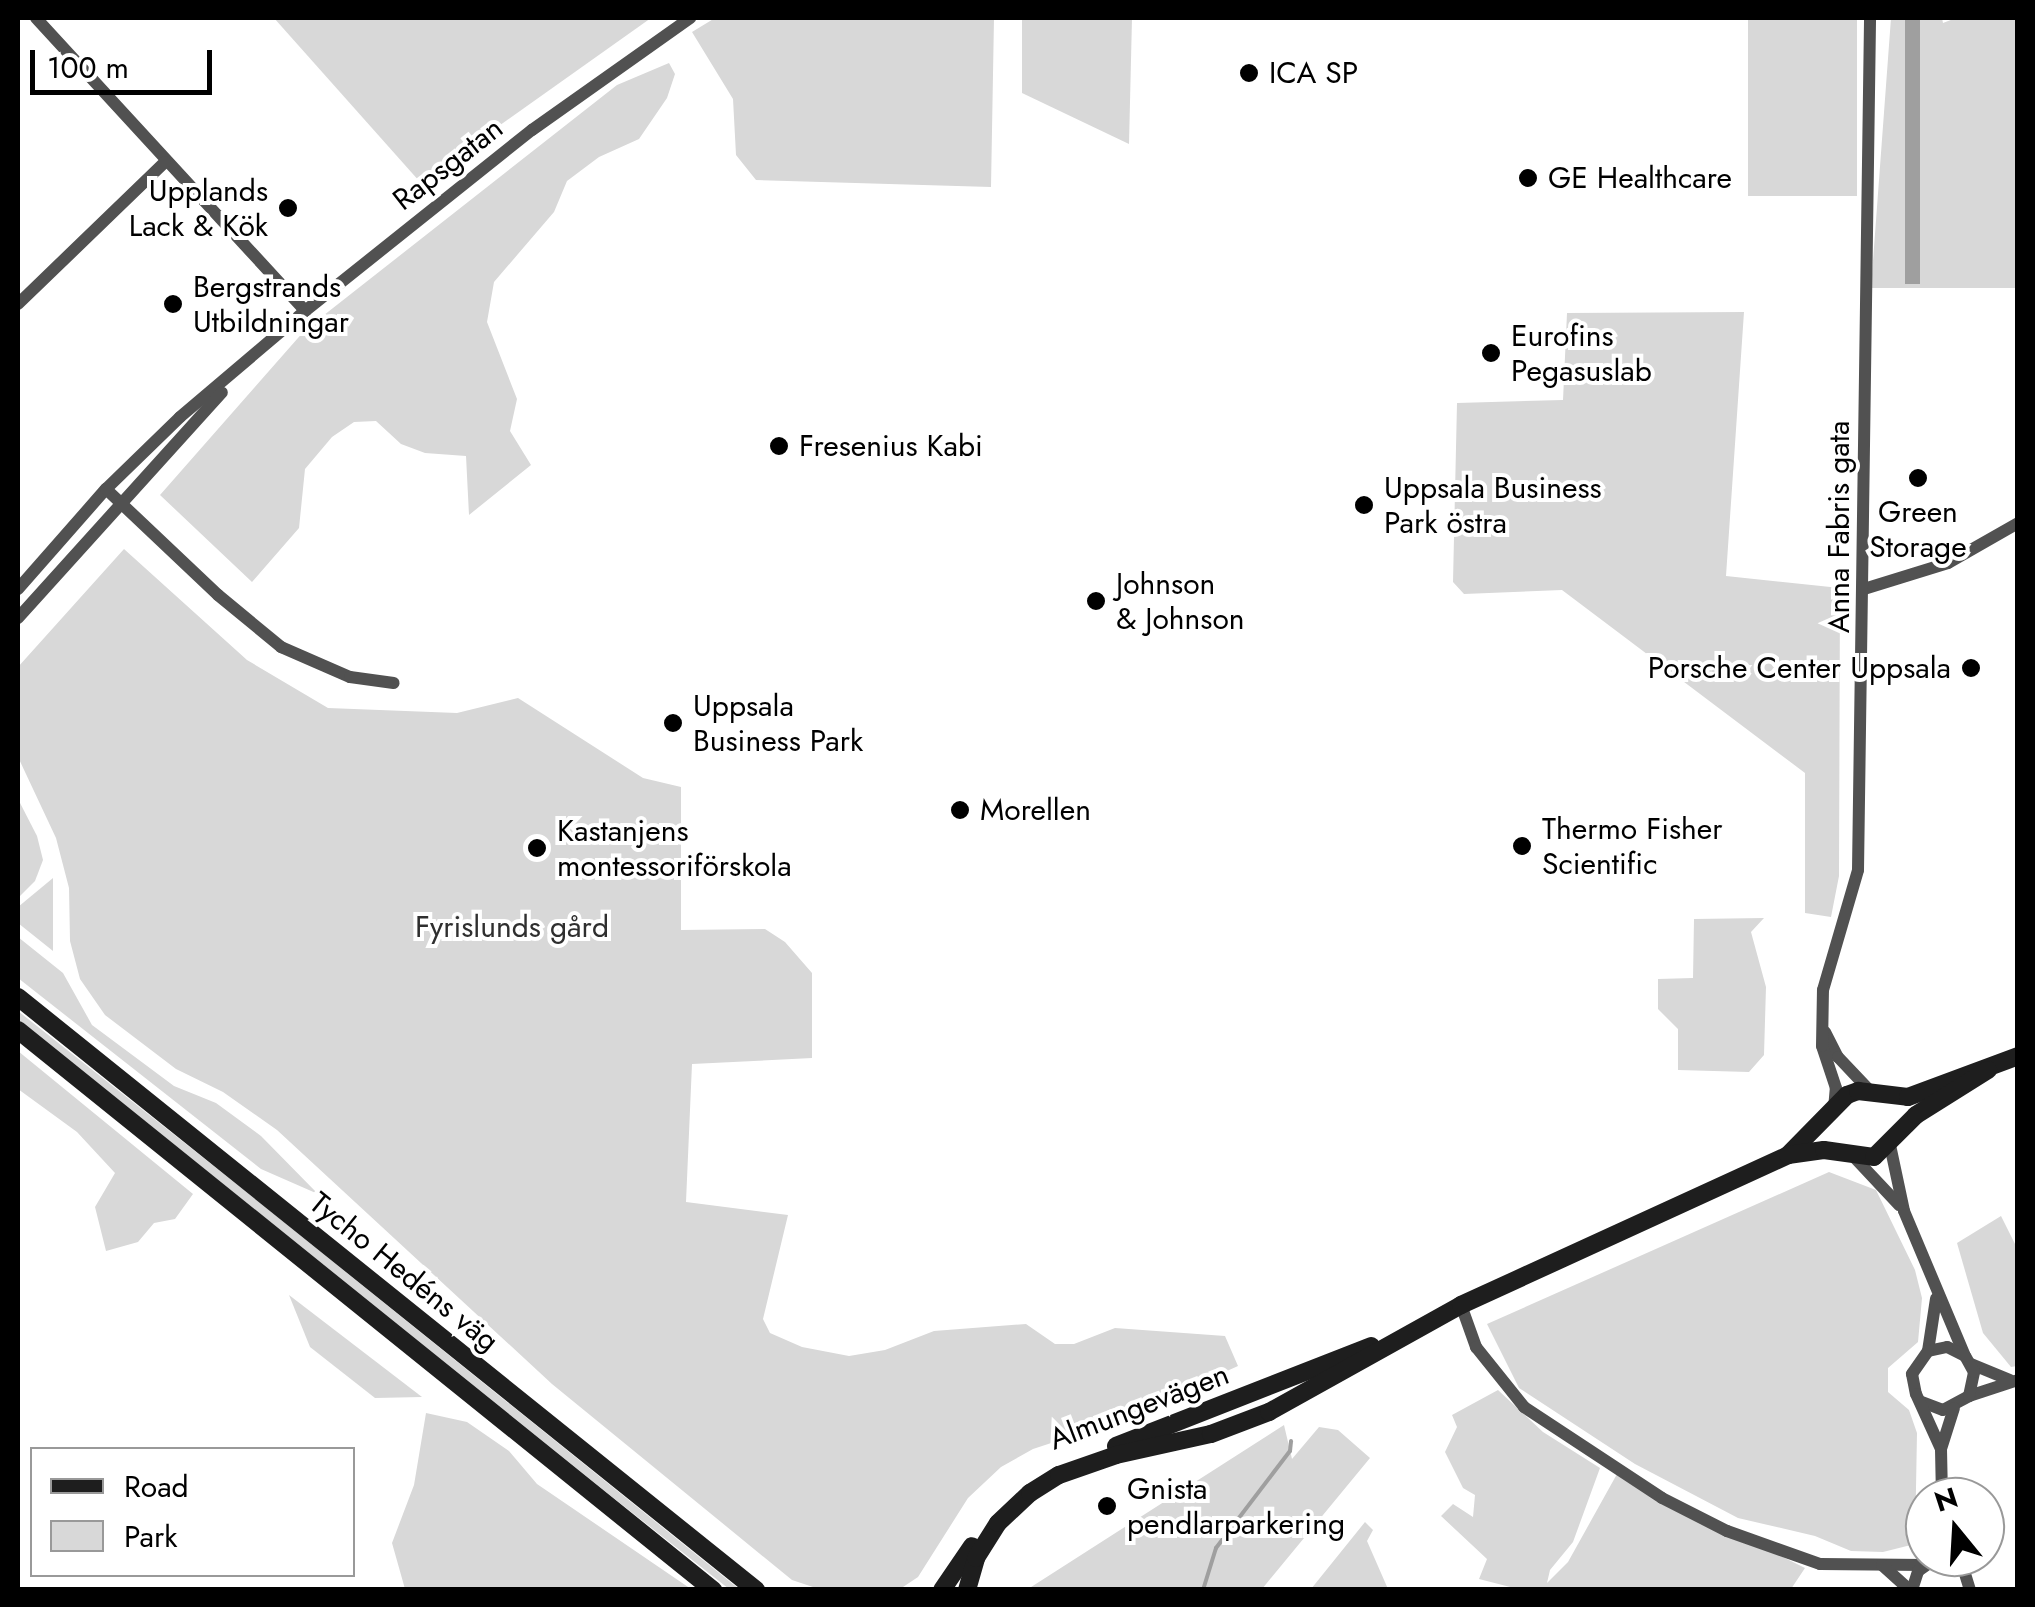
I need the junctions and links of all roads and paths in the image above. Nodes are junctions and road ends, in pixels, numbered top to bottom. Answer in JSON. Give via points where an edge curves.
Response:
{"nodes":[{"id":1,"x":36,"y":18,"type":"edge"},
{"id":2,"x":690,"y":18,"type":"edge"},
{"id":3,"x":1870,"y":18,"type":"edge"},
{"id":4,"x":166,"y":162,"type":"junction"},
{"id":5,"x":18,"y":304,"type":"edge"},
{"id":6,"x":305,"y":311,"type":"junction"},
{"id":7,"x":247,"y":363,"type":"junction"},
{"id":8,"x":106,"y":488,"type":"junction"},
{"id":9,"x":123,"y":504,"type":"junction"},
{"id":10,"x":2018,"y":523,"type":"edge"},
{"id":11,"x":18,"y":589,"type":"edge"},
{"id":12,"x":1864,"y":589,"type":"junction"},
{"id":13,"x":18,"y":618,"type":"edge"},
{"id":14,"x":394,"y":683,"type":"dead end"},
{"id":15,"x":18,"y":998,"type":"edge"},
{"id":16,"x":18,"y":1030,"type":"edge"},
{"id":17,"x":1824,"y":1030,"type":"junction"},
{"id":18,"x":2018,"y":1056,"type":"edge"},
{"id":19,"x":1988,"y":1070,"type":"junction"},
{"id":20,"x":1876,"y":1094,"type":"junction"},
{"id":21,"x":1832,"y":1111,"type":"junction"},
{"id":22,"x":1893,"y":1140,"type":"junction"},
{"id":23,"x":1788,"y":1156,"type":"junction"},
{"id":24,"x":1849,"y":1156,"type":"junction"},
{"id":25,"x":1904,"y":1211,"type":"junction"},
{"id":26,"x":1937,"y":1291,"type":"junction"},
{"id":27,"x":1461,"y":1305,"type":"junction"},
{"id":28,"x":1400,"y":1338,"type":"junction"},
{"id":29,"x":1928,"y":1350,"type":"junction"},
{"id":30,"x":1968,"y":1360,"type":"junction"},
{"id":31,"x":2015,"y":1380,"type":"edge"},
{"id":32,"x":1969,"y":1396,"type":"junction"},
{"id":33,"x":1922,"y":1402,"type":"junction"},
{"id":34,"x":1954,"y":1408,"type":"junction"},
{"id":35,"x":1941,"y":1449,"type":"junction"},
{"id":36,"x":1942,"y":1477,"type":"edge"},
{"id":37,"x":1905,"y":1563,"type":"edge"},
{"id":38,"x":1882,"y":1566,"type":"junction"},
{"id":39,"x":713,"y":1590,"type":"edge"},
{"id":40,"x":756,"y":1590,"type":"edge"},
{"id":41,"x":942,"y":1590,"type":"edge"},
{"id":42,"x":967,"y":1590,"type":"edge"},
{"id":43,"x":1911,"y":1590,"type":"edge"}],
"edges":[{"from":1,"to":4,"type":"street"},
{"from":2,"to":6,"type":"street","name":"Rapsgatan","via":[[532,130]]},
{"from":3,"to":12,"type":"street","name":"Anna Fabris gata"},
{"from":4,"to":5,"type":"street"},
{"from":4,"to":6,"type":"street"},
{"from":6,"to":7,"type":"street","name":"Rapsgatan"},
{"from":7,"to":8,"type":"street","name":"Rapsgatan"},
{"from":7,"to":9,"type":"street","name":"Rapsgatan"},
{"from":8,"to":9,"type":"street"},
{"from":8,"to":11,"type":"street","name":"Rapsgatan"},
{"from":9,"to":13,"type":"street","name":"Rapsgatan"},
{"from":9,"to":14,"type":"street","via":[[281,647],[350,677]]},
{"from":10,"to":12,"type":"street","via":[[1948,563]]},
{"from":12,"to":17,"type":"street","name":"Anna Fabris gata","via":[[1858,870],[1825,979]]},
{"from":15,"to":40,"type":"main road","name":"Tycho Hedéns väg"},
{"from":16,"to":39,"type":"main road","name":"Tycho Hedéns väg"},
{"from":17,"to":20,"type":"street","via":[[1838,1057]]},
{"from":17,"to":21,"type":"street","name":"Anna Fabris gata","via":[[1822,1046],[1836,1088]]},
{"from":18,"to":19,"type":"main road","name":"Almungevägen"},
{"from":19,"to":20,"type":"main road","name":"Almungevägen","via":[[1908,1096]]},
{"from":19,"to":22,"type":"main road","name":"Almungevägen","via":[[1916,1115]]},
{"from":20,"to":21,"type":"main road","name":"Almungevägen","via":[[1847,1095]]},
{"from":20,"to":22,"type":"main road","via":[[1895,1114]]},
{"from":21,"to":23,"type":"main road","name":"Almungevägen"},
{"from":21,"to":24,"type":"main road","via":[[1832,1138]]},
{"from":22,"to":24,"type":"main road","name":"Almungevägen","via":[[1874,1157]]},
{"from":22,"to":25,"type":"street"},
{"from":23,"to":24,"type":"main road","name":"Almungevägen","via":[[1824,1150]]},
{"from":23,"to":27,"type":"main road","name":"Almungevägen"},
{"from":24,"to":25,"type":"street"},
{"from":25,"to":26,"type":"street"},
{"from":26,"to":29,"type":"street"},
{"from":26,"to":30,"type":"street"},
{"from":27,"to":28,"type":"main road","name":"Almungevägen"},
{"from":27,"to":38,"type":"street","via":[[1476,1347],[1524,1407],[1648,1490],[1727,1530],[1820,1564]]},
{"from":28,"to":41,"type":"main road","name":"Almungevägen","via":[[1050,1470],[1004,1503]]},
{"from":28,"to":42,"type":"main road","name":"Almungevägen","via":[[1268,1412],[1059,1474],[998,1523],[976,1558]]},
{"from":29,"to":30,"type":"street","via":[[1947,1347]]},
{"from":29,"to":33,"type":"street","via":[[1912,1374]]},
{"from":30,"to":31,"type":"street"},
{"from":30,"to":32,"type":"street","via":[[1974,1380]]},
{"from":31,"to":32,"type":"street"},
{"from":32,"to":34,"type":"street"},
{"from":33,"to":34,"type":"street"},
{"from":33,"to":35,"type":"street"},
{"from":34,"to":35,"type":"street"},
{"from":35,"to":36,"type":"street"},
{"from":37,"to":38,"type":"street"},
{"from":38,"to":43,"type":"street"}]}
